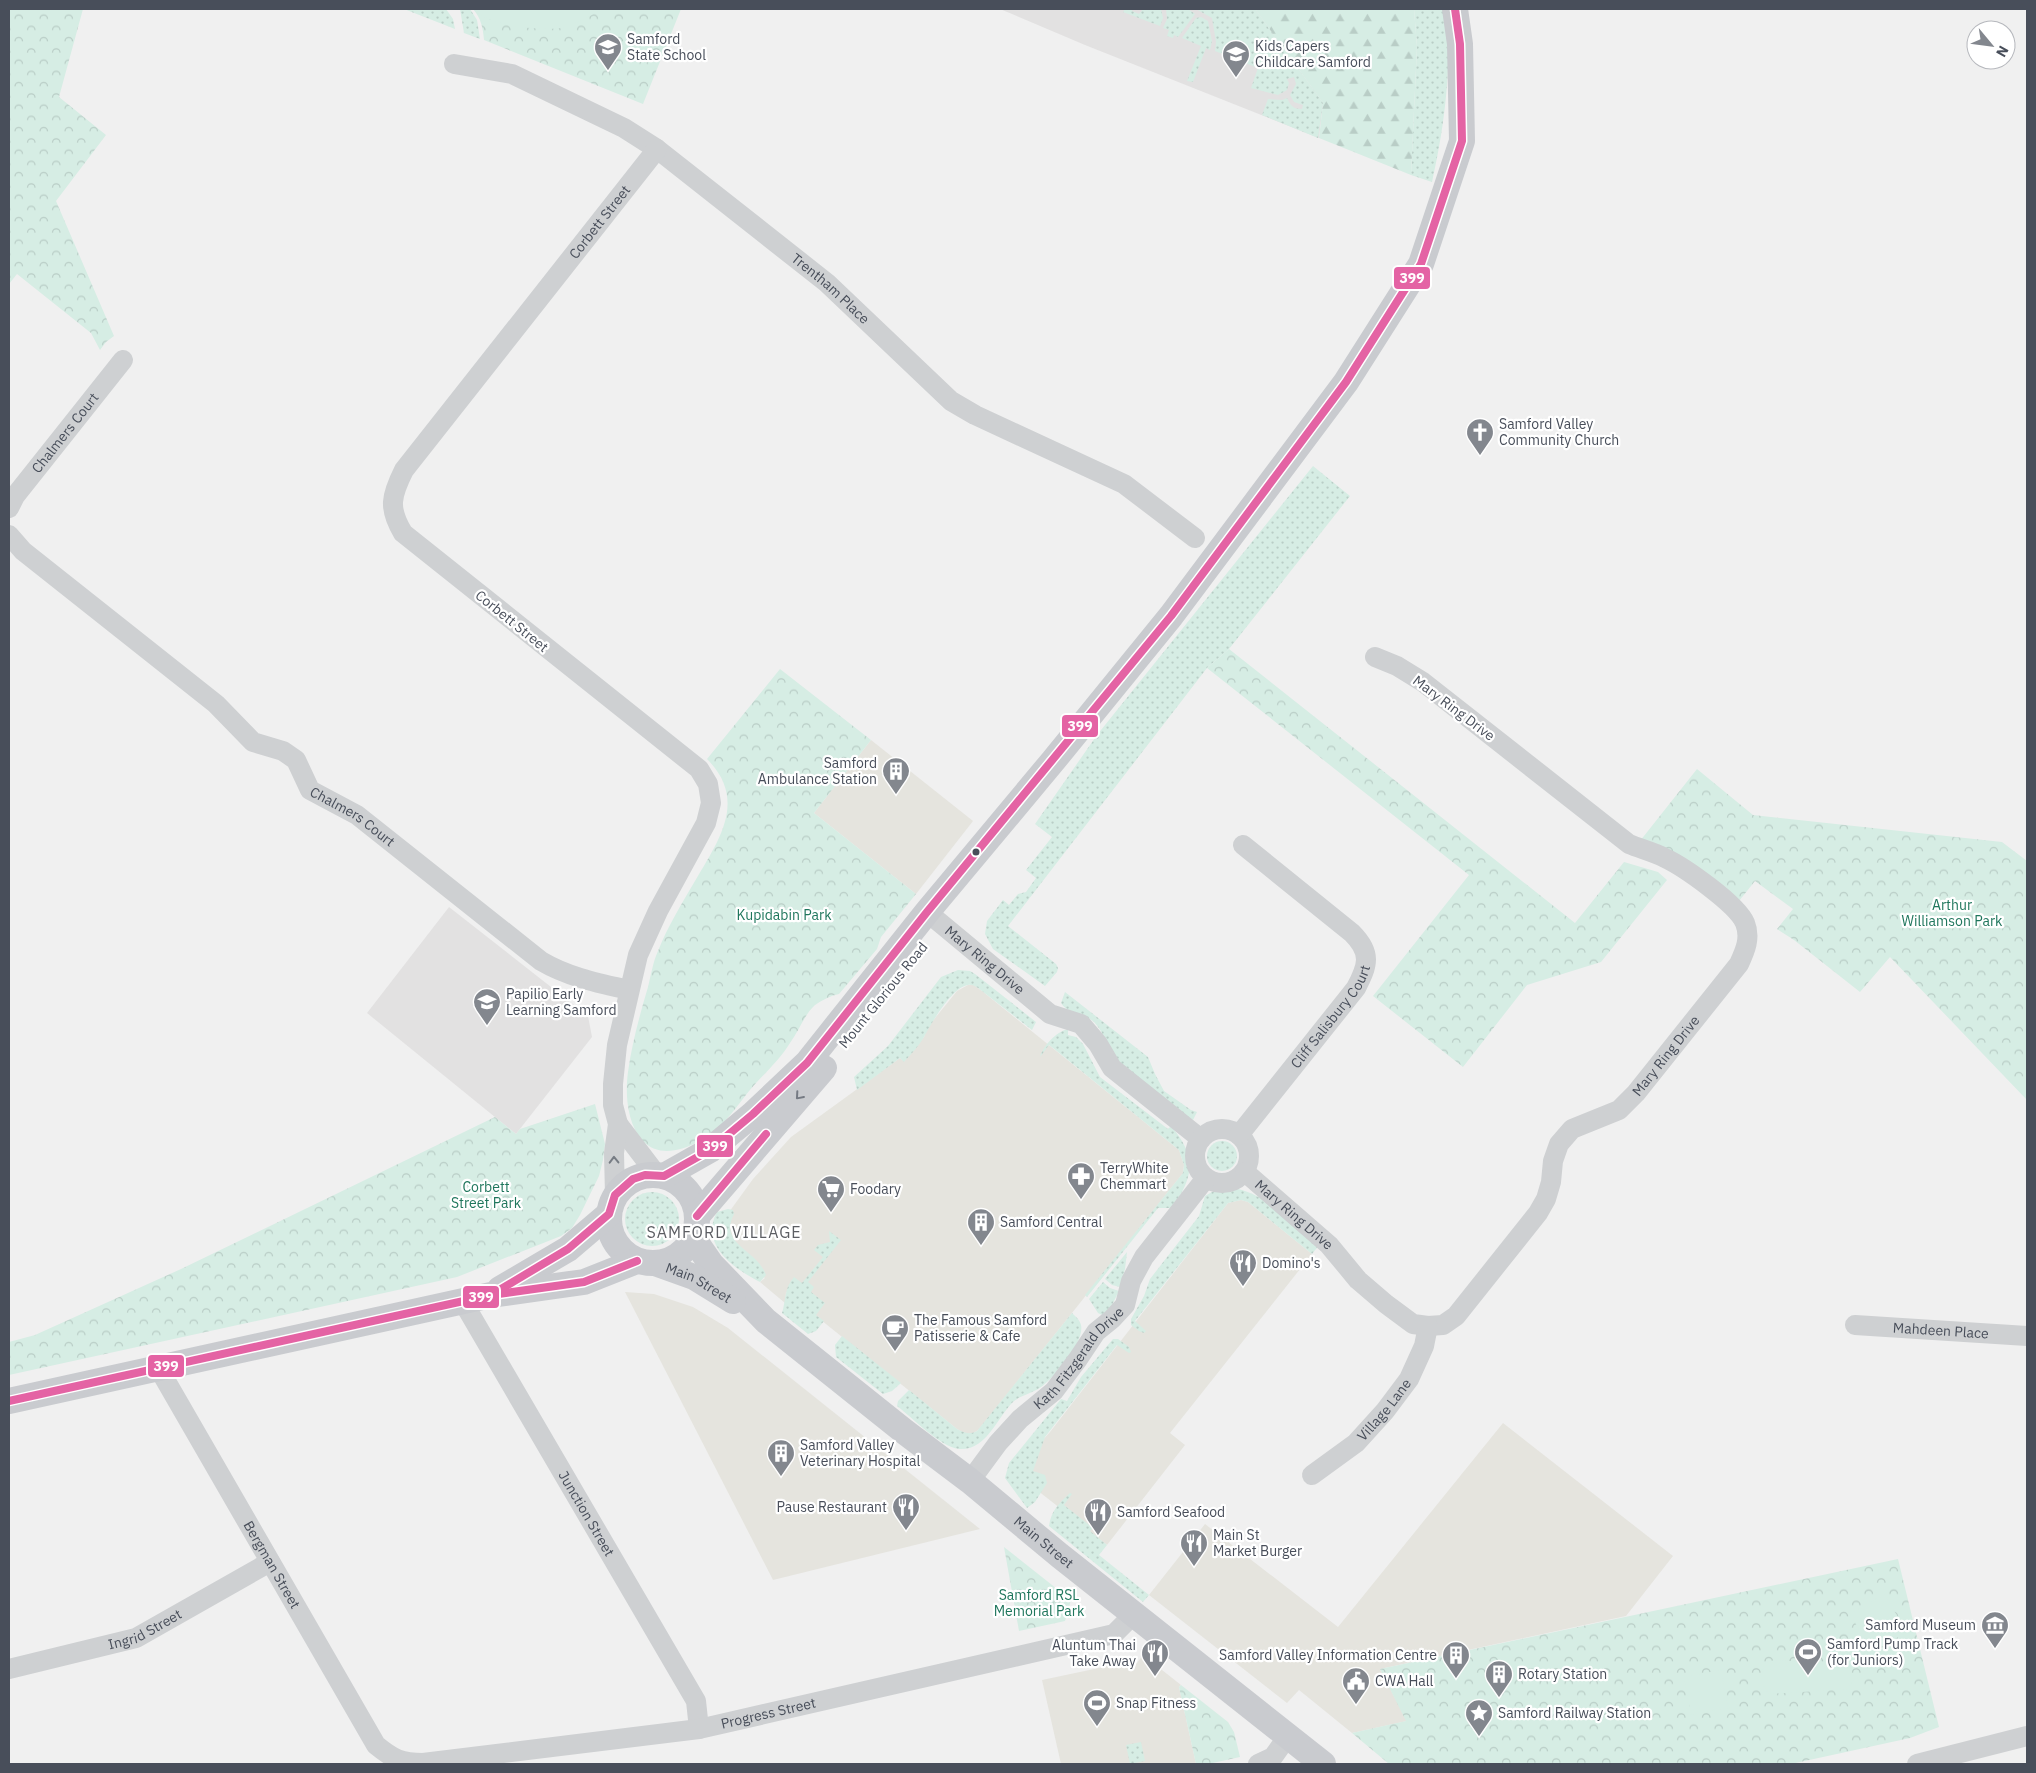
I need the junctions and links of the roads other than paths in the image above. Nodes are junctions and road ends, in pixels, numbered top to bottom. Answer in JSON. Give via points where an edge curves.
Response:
{"nodes":[{"id":1,"x":1455,"y":9,"type":"edge"},
{"id":2,"x":454,"y":64,"type":"dead end"},
{"id":3,"x":657,"y":149,"type":"junction"},
{"id":4,"x":123,"y":360,"type":"dead end"},
{"id":5,"x":9,"y":508,"type":"edge"},
{"id":6,"x":9,"y":535,"type":"edge"},
{"id":7,"x":1195,"y":538,"type":"dead end"},
{"id":8,"x":1375,"y":657,"type":"dead end"},
{"id":9,"x":1243,"y":845,"type":"dead end"},
{"id":10,"x":934,"y":917,"type":"junction"},
{"id":11,"x":629,"y":990,"type":"junction"},
{"id":12,"x":618,"y":1124,"type":"junction"},
{"id":13,"x":1239,"y":1134,"type":"junction"},
{"id":14,"x":1202,"y":1139,"type":"junction"},
{"id":15,"x":716,"y":1144,"type":"junction"},
{"id":16,"x":752,"y":1151,"type":"junction"},
{"id":17,"x":1245,"y":1172,"type":"junction"},
{"id":18,"x":661,"y":1175,"type":"junction"},
{"id":19,"x":1206,"y":1178,"type":"junction"},
{"id":20,"x":612,"y":1205,"type":"junction"},
{"id":21,"x":695,"y":1227,"type":"junction"},
{"id":22,"x":646,"y":1262,"type":"junction"},
{"id":23,"x":491,"y":1295,"type":"junction"},
{"id":24,"x":463,"y":1302,"type":"junction"},
{"id":25,"x":766,"y":1321,"type":"junction"},
{"id":26,"x":1855,"y":1325,"type":"dead end"},
{"id":27,"x":1428,"y":1326,"type":"junction"},
{"id":28,"x":2027,"y":1336,"type":"edge"},
{"id":29,"x":159,"y":1369,"type":"junction"},
{"id":30,"x":9,"y":1401,"type":"edge"},
{"id":31,"x":1312,"y":1474,"type":"dead end"},
{"id":32,"x":970,"y":1481,"type":"junction"},
{"id":33,"x":270,"y":1562,"type":"junction"},
{"id":34,"x":1134,"y":1614,"type":"junction"},
{"id":35,"x":9,"y":1669,"type":"edge"},
{"id":36,"x":699,"y":1729,"type":"junction"},
{"id":37,"x":1288,"y":1736,"type":"junction"},
{"id":38,"x":2027,"y":1736,"type":"edge"},
{"id":39,"x":392,"y":1758,"type":"joint"},
{"id":40,"x":1258,"y":1764,"type":"edge"},
{"id":41,"x":1323,"y":1764,"type":"edge"},
{"id":42,"x":1917,"y":1764,"type":"edge"}],
"edges":[{"from":1,"to":10,"type":"main road","name":"Mount Glorious Road","via":[[1460,44],[1462,140],[1420,264],[1346,382],[1171,616],[1053,761],[1008,833]]},
{"from":2,"to":3,"type":"street","name":"Trentham Place","via":[[512,74],[624,128]]},
{"from":3,"to":7,"type":"street","name":"Trentham Place","via":[[827,283],[951,401],[975,416],[1124,484]]},
{"from":3,"to":11,"type":"street","name":"Corbett Street","via":[[404,470],[392,502],[394,520],[402,533],[699,769],[708,784],[711,803],[706,823],[658,911],[638,955]]},
{"from":4,"to":5,"type":"street","name":"Chalmers Court"},
{"from":6,"to":11,"type":"street","name":"Chalmers Court","via":[[23,551],[216,704],[253,742],[283,751],[296,760],[310,790],[356,815],[540,961],[584,980]]},
{"from":8,"to":27,"type":"street","name":"Mary Ring Drive","via":[[1398,666],[1423,682],[1629,844],[1681,866],[1734,908],[1745,923],[1748,944],[1740,964],[1636,1093],[1619,1110],[1572,1129],[1559,1144],[1546,1199],[1538,1213],[1456,1316],[1443,1325]]},
{"from":9,"to":13,"type":"street","name":"Cliff Salisbury Court","via":[[1352,933],[1361,942],[1367,957],[1365,971],[1356,988]]},
{"from":10,"to":14,"type":"street","name":"Mary Ring Drive","via":[[1050,1014],[1081,1024],[1112,1068]]},
{"from":10,"to":15,"type":"main road","name":"Mount Glorious Road","via":[[807,1063]]},
{"from":10,"to":16,"type":"main road","name":"Mount Glorious Road","one_way":true,"via":[[846,1041]]},
{"from":11,"to":12,"type":"street","name":"Corbett Street","via":[[612,1084]]},
{"from":12,"to":18,"type":"street","name":"Corbett Street"},
{"from":20,"to":12,"type":"street","name":"Corbett Street","one_way":true},
{"from":13,"to":14,"type":"street","via":[[1224,1129],[1208,1133]]},
{"from":13,"to":17,"type":"street","name":"Mary Ring Drive","via":[[1245,1140],[1250,1156]]},
{"from":14,"to":19,"type":"street","via":[[1197,1146],[1196,1164]]},
{"from":15,"to":16,"type":"main road"},
{"from":15,"to":18,"type":"main road","name":"Mount Glorious Road"},
{"from":16,"to":21,"type":"main road","name":"Mount Glorious Road"},
{"from":17,"to":19,"type":"street","name":"Mary Ring Drive","via":[[1231,1182],[1213,1182]]},
{"from":17,"to":27,"type":"street","name":"Mary Ring Drive","via":[[1329,1245],[1358,1280],[1386,1304],[1413,1324]]},
{"from":18,"to":20,"type":"main road","via":[[633,1179],[623,1186]]},
{"from":18,"to":21,"type":"main road","via":[[677,1181],[687,1191],[694,1202]]},
{"from":19,"to":32,"type":"street","name":"Kath Fitzgerald Drive","via":[[1144,1257],[1130,1281],[1125,1305],[1096,1332],[1054,1391],[998,1443]]},
{"from":20,"to":22,"type":"main road","via":[[609,1228],[615,1242],[624,1253]]},
{"from":20,"to":23,"type":"main road","via":[[568,1249]]},
{"from":21,"to":22,"type":"main road","via":[[678,1256],[667,1261]]},
{"from":21,"to":25,"type":"main road","name":"Main Street","via":[[711,1264]]},
{"from":22,"to":23,"type":"main road","via":[[584,1282]]},
{"from":22,"to":25,"type":"main road","name":"Main Street","via":[[694,1277]]},
{"from":23,"to":24,"type":"main road"},
{"from":24,"to":29,"type":"main road"},
{"from":24,"to":36,"type":"street","name":"Junction Street","via":[[696,1702]]},
{"from":25,"to":32,"type":"main road","name":"Main Street"},
{"from":26,"to":28,"type":"street","name":"Mahdeen Place"},
{"from":27,"to":31,"type":"street","name":"Village Lane","via":[[1424,1346],[1409,1379],[1385,1411],[1356,1443]]},
{"from":29,"to":30,"type":"main road"},
{"from":29,"to":33,"type":"street","name":"Bergman Street"},
{"from":32,"to":34,"type":"main road","name":"Main Street"},
{"from":33,"to":35,"type":"street","name":"Ingrid Street","via":[[136,1638]]},
{"from":33,"to":39,"type":"street","name":"Bergman Street","via":[[376,1745]]},
{"from":34,"to":36,"type":"street","name":"Progress Street","via":[[1114,1634]]},
{"from":34,"to":37,"type":"main road","name":"Main Street"},
{"from":36,"to":39,"type":"street","name":"Progress Street","via":[[423,1763],[406,1763]]},
{"from":37,"to":40,"type":"street","via":[[1273,1757]]},
{"from":37,"to":41,"type":"main road","name":"Main Street"},
{"from":38,"to":42,"type":"street"}]}
